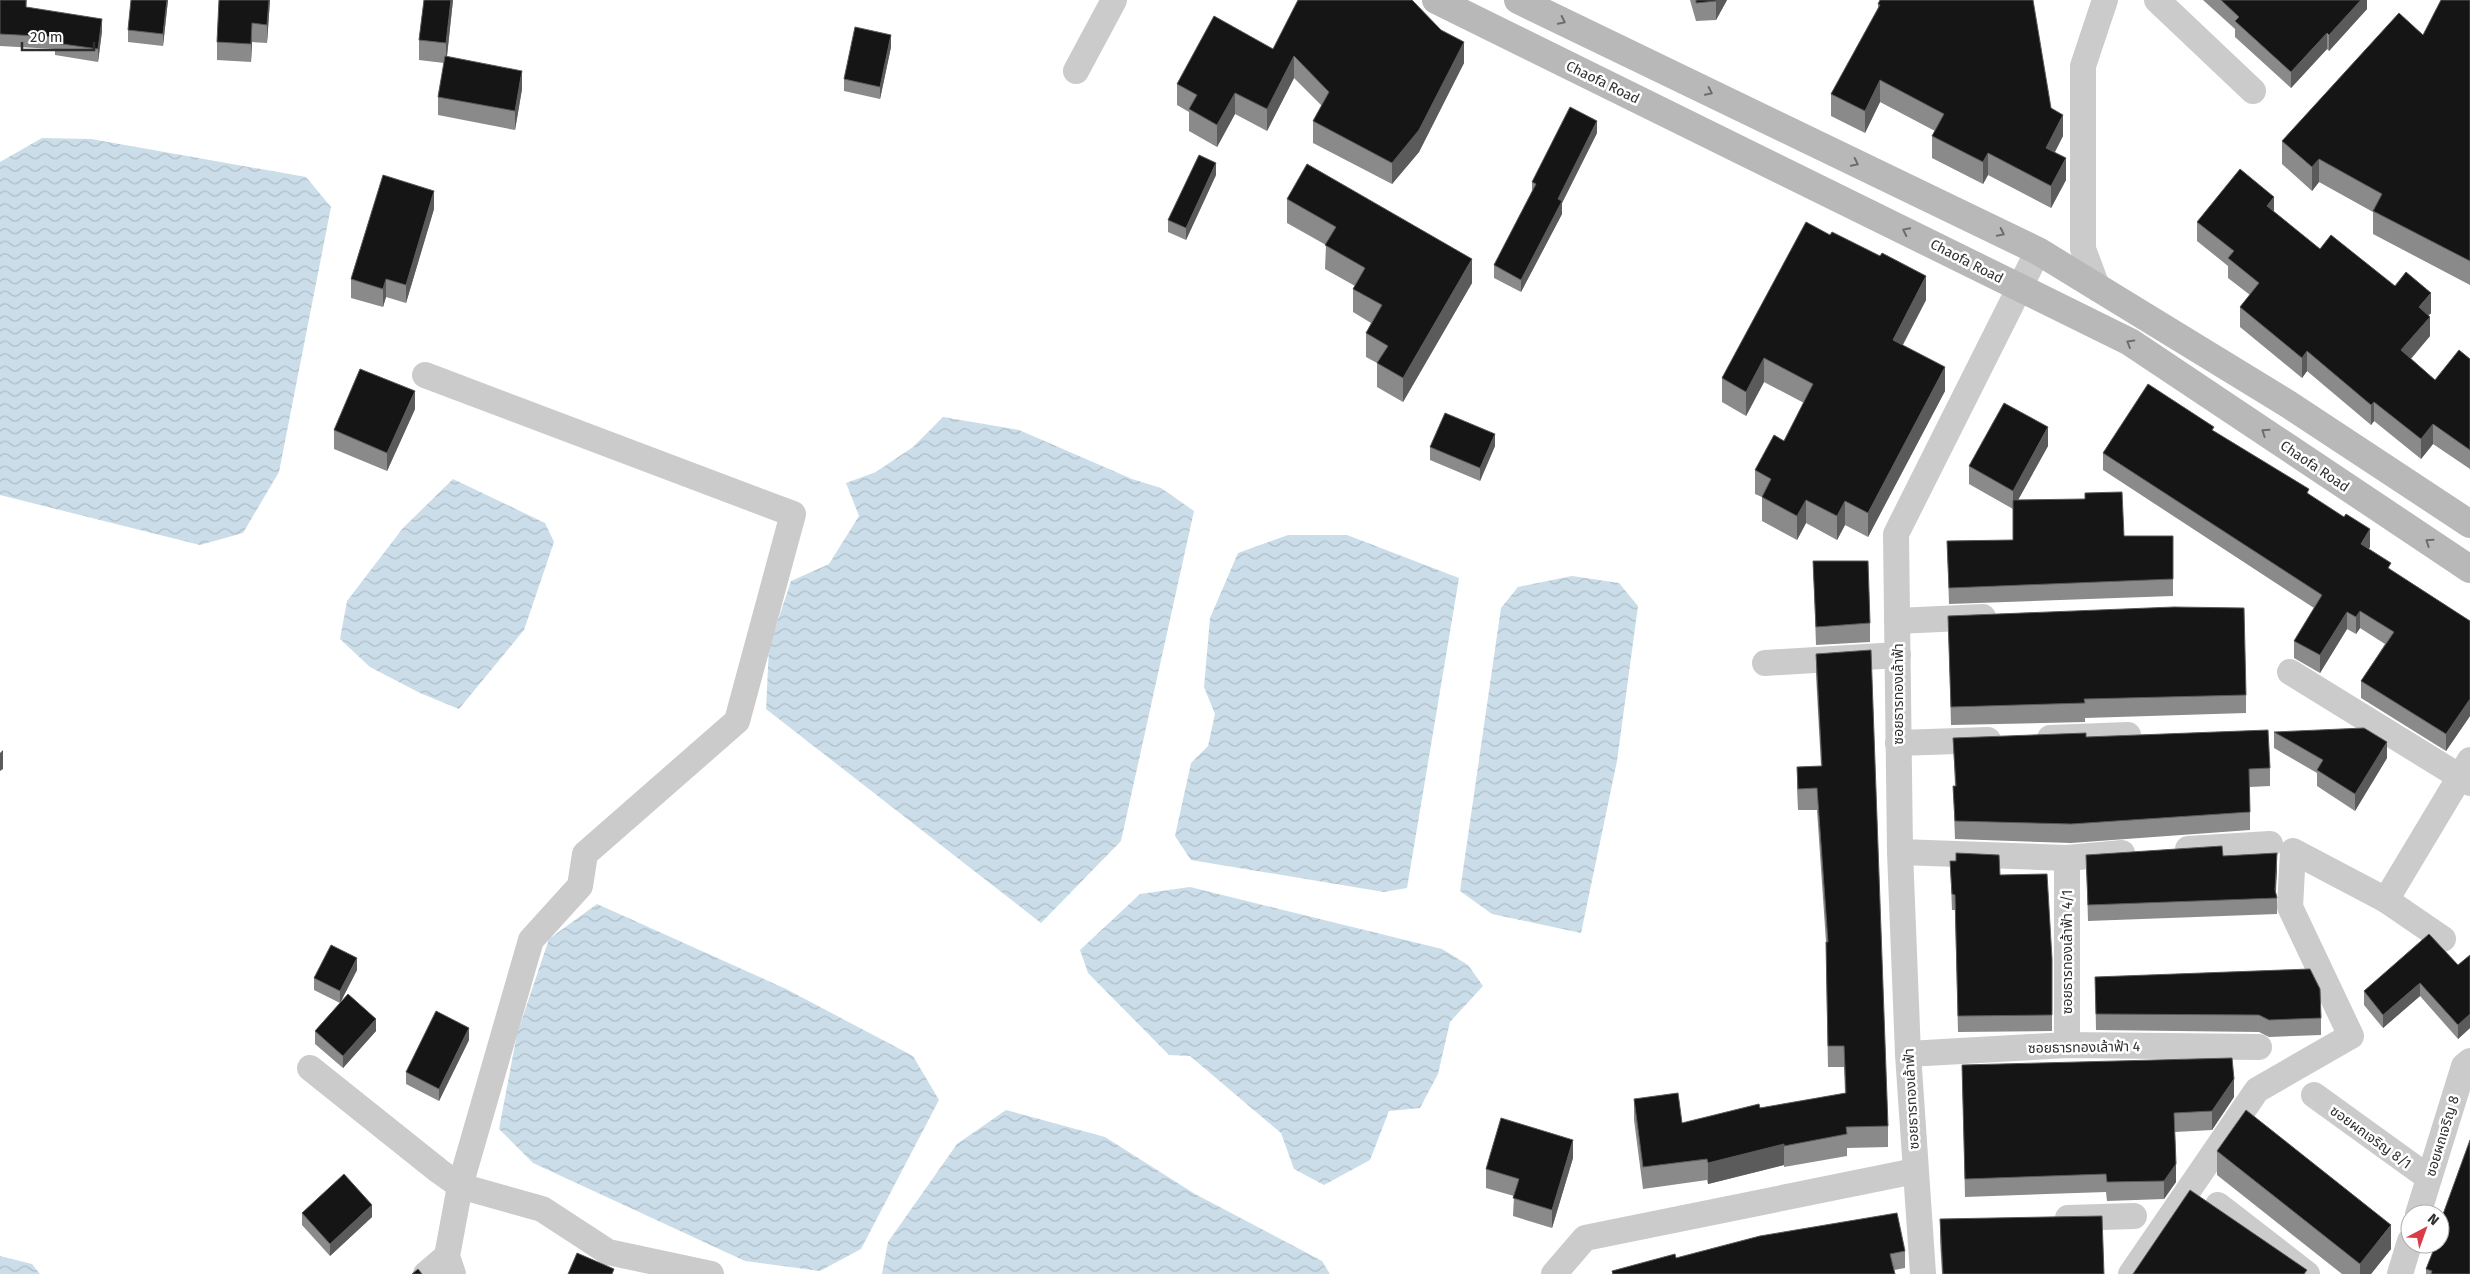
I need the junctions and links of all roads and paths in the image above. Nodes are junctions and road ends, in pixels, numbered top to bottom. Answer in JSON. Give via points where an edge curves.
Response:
{"nodes":[{"id":1,"x":1114,"y":0,"type":"edge"},
{"id":2,"x":1436,"y":0,"type":"edge"},
{"id":3,"x":1518,"y":0,"type":"edge"},
{"id":4,"x":2105,"y":0,"type":"edge"},
{"id":5,"x":2157,"y":0,"type":"edge"},
{"id":6,"x":1076,"y":71,"type":"dead end"},
{"id":7,"x":2253,"y":91,"type":"dead end"},
{"id":8,"x":2038,"y":252,"type":"junction"},
{"id":9,"x":2020,"y":287,"type":"junction"},
{"id":10,"x":2098,"y":288,"type":"junction"},
{"id":11,"x":425,"y":375,"type":"dead end"},
{"id":12,"x":2470,"y":524,"type":"edge"},
{"id":13,"x":2470,"y":569,"type":"edge"},
{"id":14,"x":2005,"y":617,"type":"edge"},
{"id":15,"x":1898,"y":621,"type":"junction"},
{"id":16,"x":1898,"y":655,"type":"junction"},
{"id":17,"x":1765,"y":663,"type":"dead end"},
{"id":18,"x":2290,"y":672,"type":"dead end"},
{"id":19,"x":2156,"y":734,"type":"edge"},
{"id":20,"x":1898,"y":743,"type":"junction"},
{"id":21,"x":2467,"y":773,"type":"edge"},
{"id":22,"x":2270,"y":844,"type":"dead end"},
{"id":23,"x":1900,"y":852,"type":"junction"},
{"id":24,"x":2067,"y":858,"type":"junction"},
{"id":25,"x":2386,"y":900,"type":"junction"},
{"id":26,"x":2443,"y":939,"type":"dead end"},
{"id":27,"x":2067,"y":1045,"type":"junction"},
{"id":28,"x":2259,"y":1047,"type":"dead end"},
{"id":29,"x":1908,"y":1054,"type":"junction"},
{"id":30,"x":2470,"y":1061,"type":"edge"},
{"id":31,"x":310,"y":1068,"type":"dead end"},
{"id":32,"x":2314,"y":1096,"type":"dead end"},
{"id":33,"x":1915,"y":1171,"type":"junction"},
{"id":34,"x":2429,"y":1178,"type":"junction"},
{"id":35,"x":460,"y":1186,"type":"junction"},
{"id":36,"x":2421,"y":1204,"type":"edge"},
{"id":37,"x":2218,"y":1205,"type":"dead end"},
{"id":38,"x":2134,"y":1216,"type":"dead end"},
{"id":39,"x":2046,"y":1219,"type":"edge"},
{"id":40,"x":2406,"y":1254,"type":"edge"},
{"id":41,"x":450,"y":1265,"type":"edge"},
{"id":42,"x":426,"y":1274,"type":"edge"},
{"id":43,"x":711,"y":1274,"type":"edge"},
{"id":44,"x":1554,"y":1274,"type":"edge"},
{"id":45,"x":1923,"y":1274,"type":"edge"},
{"id":46,"x":2131,"y":1274,"type":"edge"},
{"id":47,"x":2307,"y":1274,"type":"edge"},
{"id":48,"x":2400,"y":1274,"type":"edge"}],
"edges":[{"from":1,"to":6,"type":"street"},
{"from":9,"to":2,"type":"main road","name":"Chaofa Road","one_way":true},
{"from":3,"to":8,"type":"main road","one_way":true},
{"from":4,"to":10,"type":"street","via":[[2083,66],[2083,249]]},
{"from":5,"to":7,"type":"street"},
{"from":8,"to":9,"type":"street","name":"ซอยธารทองเล้าฟ้า"},
{"from":8,"to":10,"type":"main road"},
{"from":13,"to":9,"type":"main road","name":"Chaofa Road","one_way":true,"via":[[2130,342]]},
{"from":9,"to":15,"type":"street","name":"ซอยธารทองเล้าฟ้า","via":[[1896,534]]},
{"from":10,"to":12,"type":"main road","via":[[2288,404]]},
{"from":11,"to":35,"type":"street","via":[[793,514],[737,721],[586,854],[580,886],[530,940]]},
{"from":14,"to":15,"type":"street"},
{"from":15,"to":16,"type":"street","name":"ซอยธารทองเล้าฟ้า"},
{"from":16,"to":17,"type":"street"},
{"from":16,"to":20,"type":"street","name":"ซอยธารทองเล้าฟ้า"},
{"from":18,"to":21,"type":"street"},
{"from":19,"to":20,"type":"street"},
{"from":20,"to":23,"type":"street","name":"ซอยธารทองเล้าฟ้า"},
{"from":21,"to":25,"type":"street"},
{"from":22,"to":24,"type":"street"},
{"from":23,"to":24,"type":"street"},
{"from":23,"to":29,"type":"street","name":"ซอยธารทองเล้าฟ้า"},
{"from":24,"to":27,"type":"street","name":"ซอยธารทองเล้าฟ้า 4/1"},
{"from":25,"to":26,"type":"street"},
{"from":25,"to":46,"type":"street","via":[[2293,852],[2290,908],[2351,1036],[2257,1090]]},
{"from":27,"to":28,"type":"street","name":"ซอยธารทองเล้าฟ้า 4"},
{"from":27,"to":29,"type":"street","name":"ซอยธารทองเล้าฟ้า 4"},
{"from":29,"to":33,"type":"street","name":"ซอยธารทองเล้าฟ้า"},
{"from":30,"to":34,"type":"street","name":"ซอยผถเจริญ 8","via":[[2464,1066]]},
{"from":31,"to":35,"type":"street"},
{"from":32,"to":34,"type":"street","name":"ซอยผถเจริญ 8/1"},
{"from":33,"to":44,"type":"street","via":[[1584,1238]]},
{"from":33,"to":45,"type":"street","name":"ซอยธารทองเล้าฟ้า","via":[[1929,1225]]},
{"from":34,"to":36,"type":"street","name":"ซอยผถเจริญ 8"},
{"from":35,"to":41,"type":"street"},
{"from":35,"to":43,"type":"street","via":[[542,1209],[608,1252]]},
{"from":37,"to":47,"type":"street"},
{"from":38,"to":39,"type":"street"},
{"from":40,"to":48,"type":"street"},
{"from":41,"to":42,"type":"street"}]}
